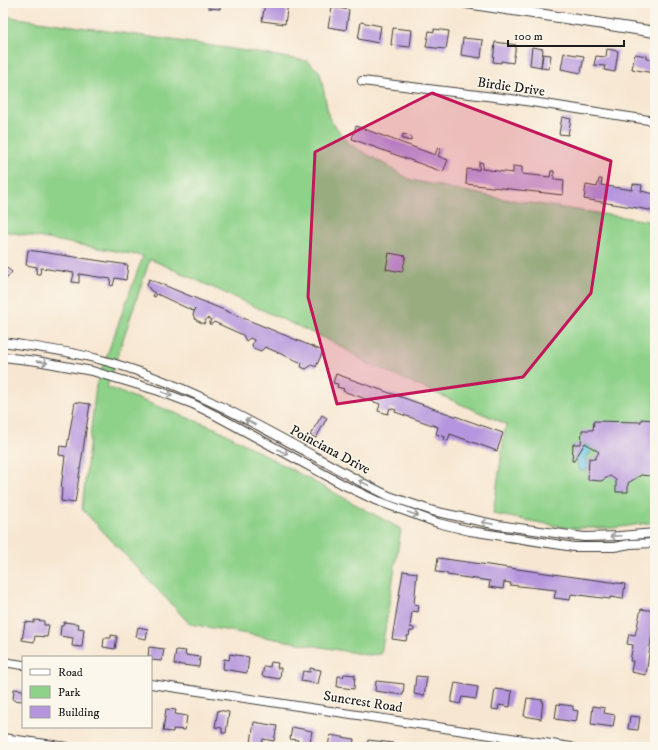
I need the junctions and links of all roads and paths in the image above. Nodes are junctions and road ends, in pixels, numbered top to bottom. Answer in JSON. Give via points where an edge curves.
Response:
{"nodes":[{"id":1,"x":467,"y":3,"type":"edge"},
{"id":2,"x":655,"y":32,"type":"edge"},
{"id":3,"x":362,"y":81,"type":"dead end"},
{"id":4,"x":655,"y":121,"type":"edge"},
{"id":5,"x":3,"y":342,"type":"edge"},
{"id":6,"x":3,"y":357,"type":"edge"},
{"id":7,"x":655,"y":533,"type":"edge"},
{"id":8,"x":655,"y":543,"type":"edge"},
{"id":9,"x":3,"y":662,"type":"edge"},
{"id":10,"x":22,"y":665,"type":"edge"},
{"id":11,"x":152,"y":684,"type":"edge"},
{"id":12,"x":3,"y":738,"type":"edge"},
{"id":13,"x":67,"y":747,"type":"edge"},
{"id":14,"x":571,"y":747,"type":"edge"}],
"edges":[{"from":1,"to":2,"type":"street"},
{"from":3,"to":4,"type":"street","name":"Birdie Drive","via":[[518,100]]},
{"from":7,"to":5,"type":"street","name":"Poinciana Drive","one_way":true,"via":[[584,537],[498,525],[433,511],[390,496],[207,399],[156,378],[98,359]]},
{"from":6,"to":8,"type":"street","name":"Poinciana Drive","one_way":true,"via":[[92,371],[159,391],[215,415],[375,500],[438,522],[470,531],[574,547]]},
{"from":9,"to":10,"type":"street"},
{"from":11,"to":14,"type":"street","name":"Suncrest Road"},
{"from":12,"to":13,"type":"street"}]}
